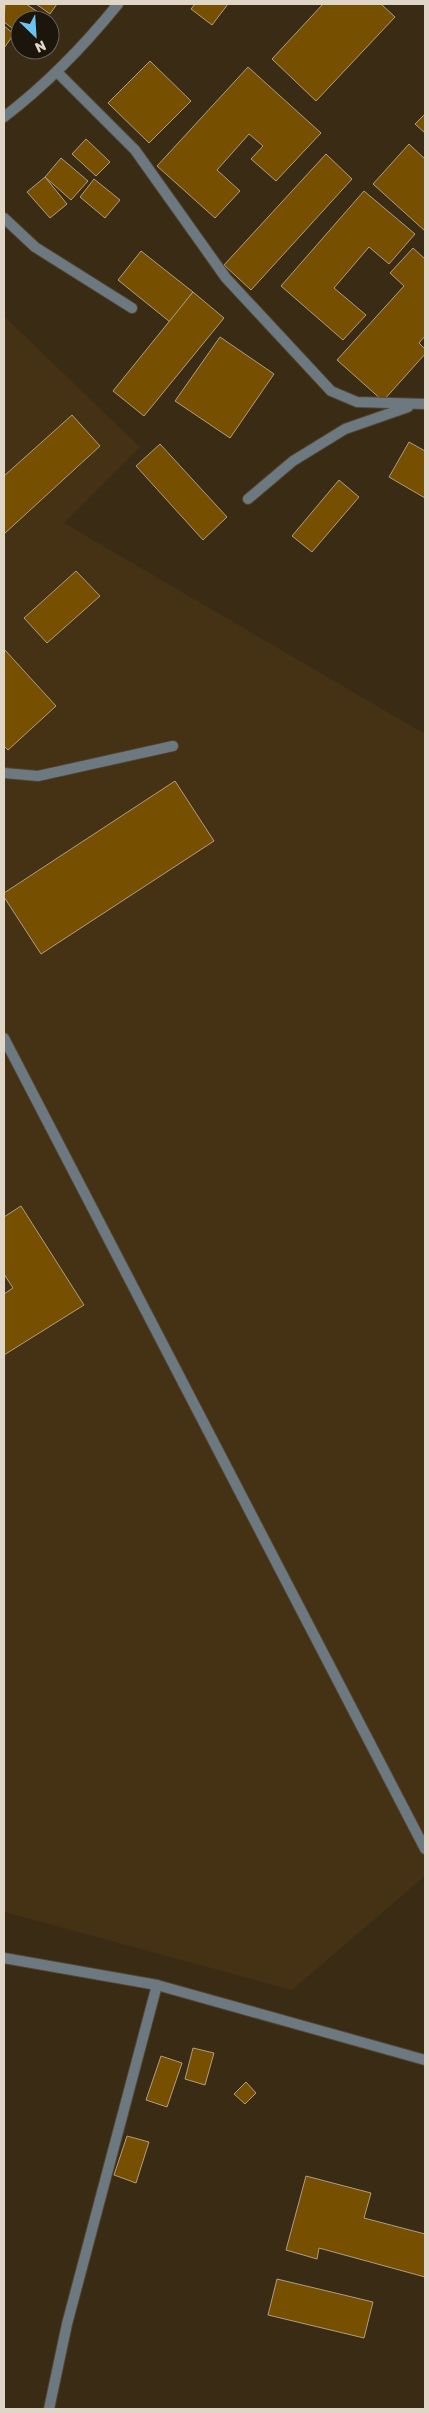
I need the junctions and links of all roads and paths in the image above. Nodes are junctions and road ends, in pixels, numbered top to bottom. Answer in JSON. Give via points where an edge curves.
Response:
{"nodes":[{"id":1,"x":118,"y":4,"type":"edge"},
{"id":2,"x":56,"y":72,"type":"junction"},
{"id":3,"x":4,"y":116,"type":"edge"},
{"id":4,"x":4,"y":218,"type":"edge"},
{"id":5,"x":132,"y":308,"type":"dead end"},
{"id":6,"x":425,"y":404,"type":"edge"},
{"id":7,"x":413,"y":405,"type":"junction"},
{"id":8,"x":248,"y":499,"type":"dead end"},
{"id":9,"x":173,"y":746,"type":"dead end"},
{"id":10,"x":4,"y":773,"type":"edge"},
{"id":11,"x":4,"y":1038,"type":"edge"},
{"id":12,"x":425,"y":1849,"type":"edge"},
{"id":13,"x":4,"y":1958,"type":"edge"},
{"id":14,"x":157,"y":1986,"type":"junction"},
{"id":15,"x":425,"y":2060,"type":"edge"},
{"id":16,"x":49,"y":2409,"type":"edge"}],
"edges":[{"from":1,"to":2,"type":"street","via":[[91,38]]},
{"from":2,"to":3,"type":"street","via":[[37,92]]},
{"from":2,"to":7,"type":"street","via":[[135,150],[226,278],[331,391],[357,402]]},
{"from":4,"to":5,"type":"street","via":[[35,247]]},
{"from":6,"to":7,"type":"street"},
{"from":7,"to":8,"type":"street","via":[[345,429],[293,461]]},
{"from":9,"to":10,"type":"street","via":[[38,776]]},
{"from":11,"to":12,"type":"street"},
{"from":13,"to":14,"type":"street"},
{"from":14,"to":15,"type":"street"},
{"from":14,"to":16,"type":"street","via":[[67,2324]]}]}
